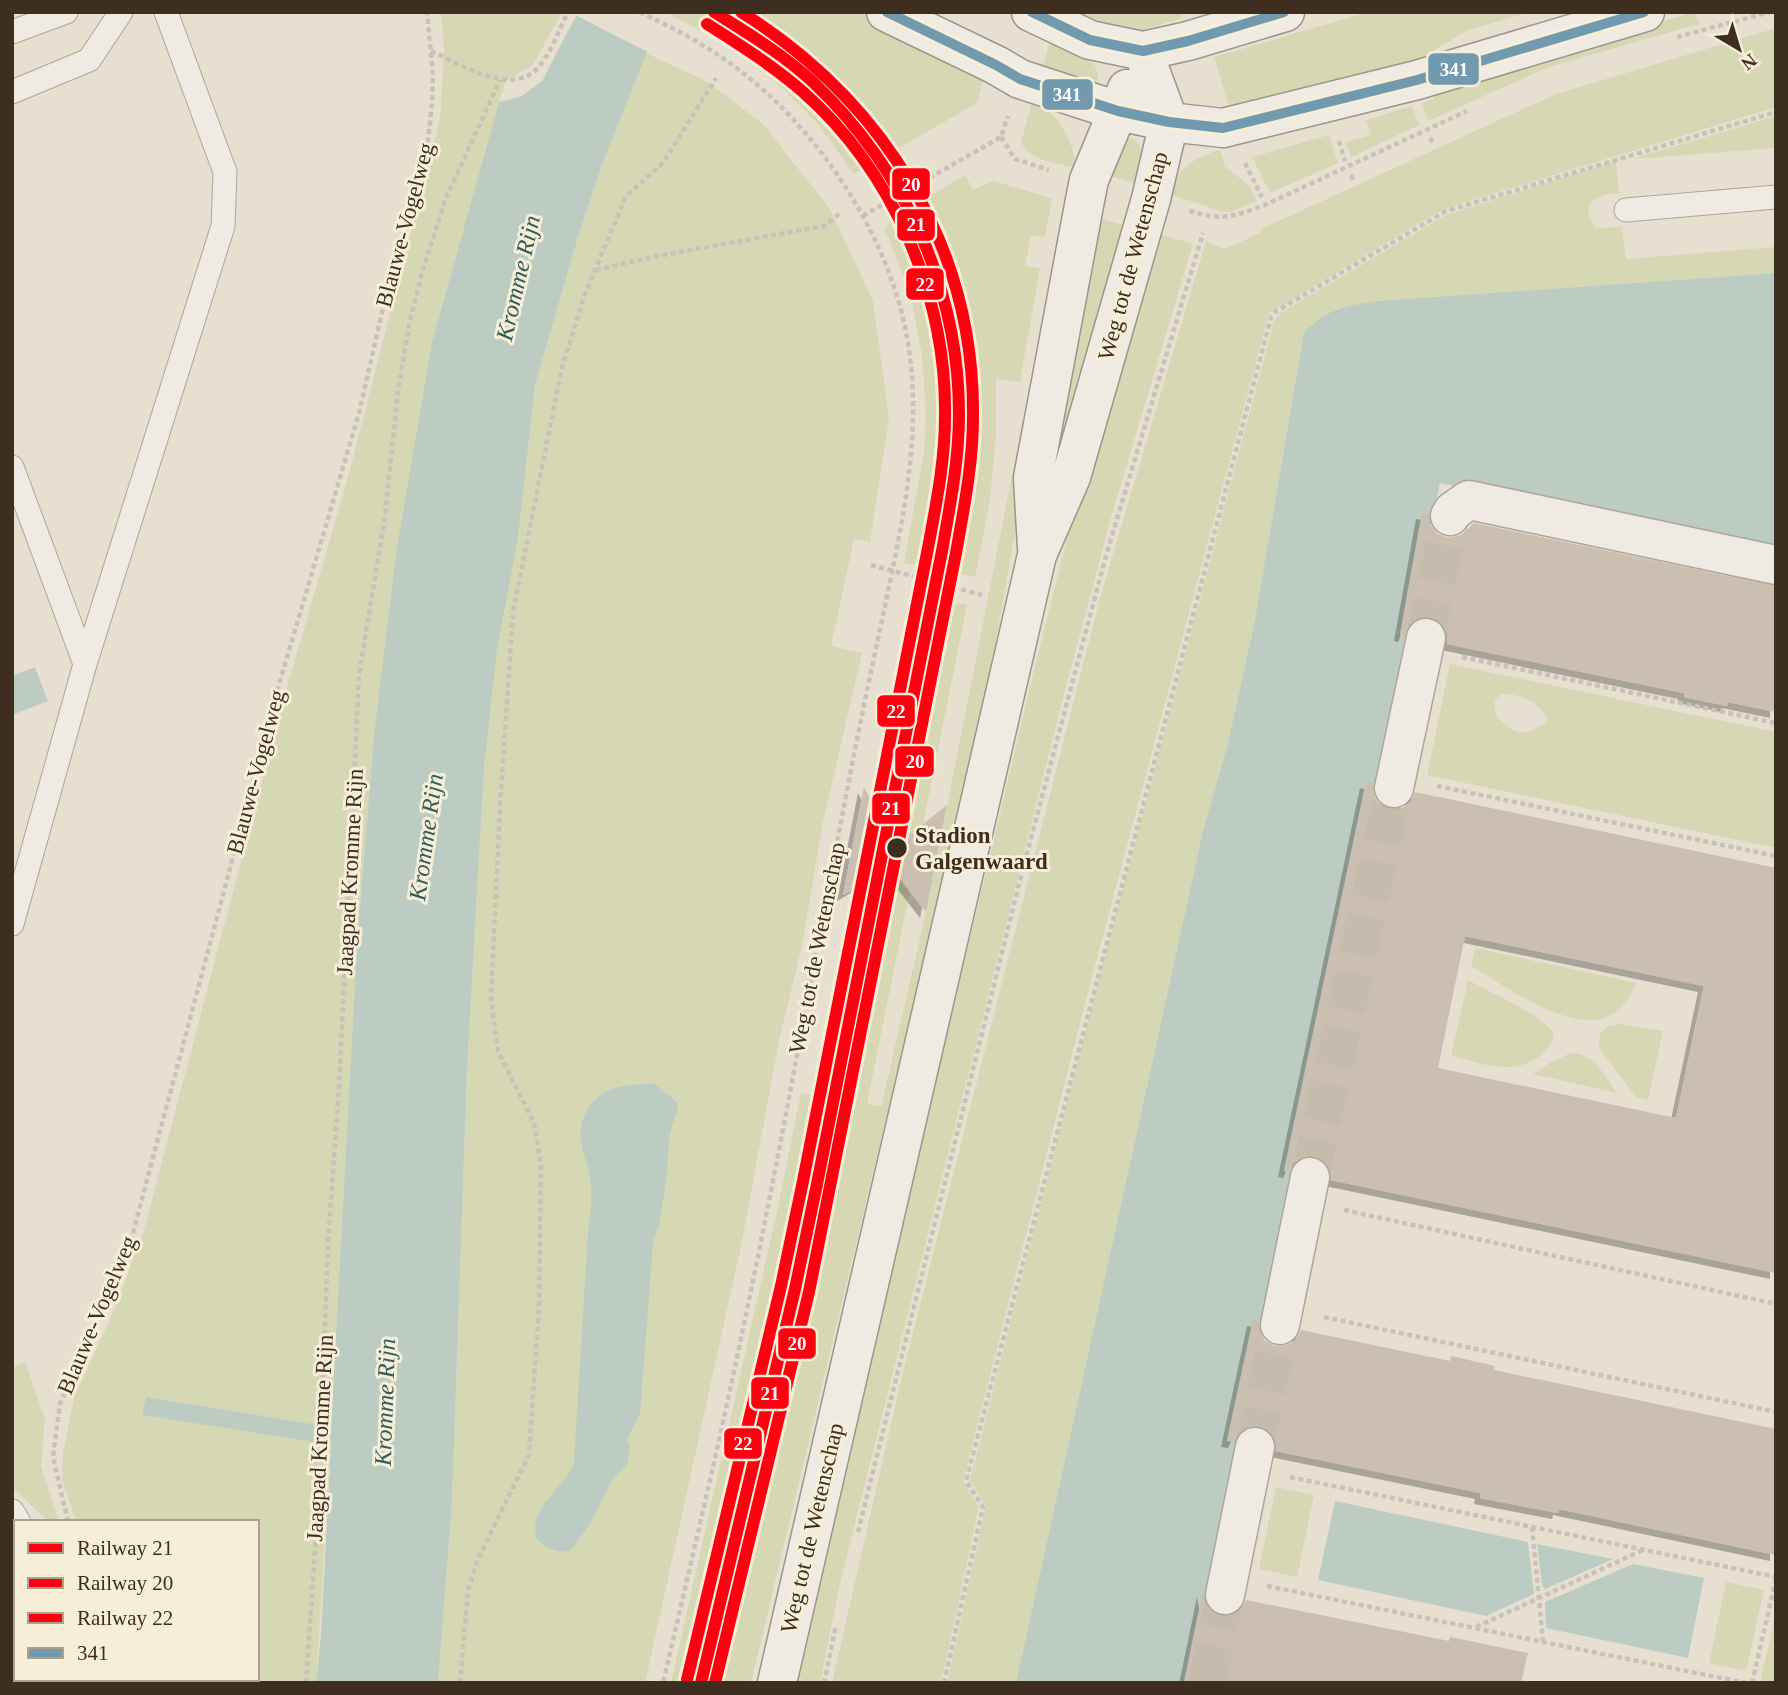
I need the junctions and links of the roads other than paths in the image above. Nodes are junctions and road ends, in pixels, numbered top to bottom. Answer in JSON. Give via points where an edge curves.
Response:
{"nodes":[{"id":1,"x":66,"y":12,"type":"edge"},
{"id":2,"x":121,"y":12,"type":"edge"},
{"id":3,"x":166,"y":12,"type":"edge"},
{"id":4,"x":886,"y":12,"type":"edge"},
{"id":5,"x":1031,"y":12,"type":"edge"},
{"id":6,"x":1285,"y":12,"type":"edge"},
{"id":7,"x":1645,"y":12,"type":"edge"},
{"id":8,"x":12,"y":32,"type":"edge"},
{"id":9,"x":1143,"y":51,"type":"junction"},
{"id":10,"x":12,"y":92,"type":"edge"},
{"id":11,"x":1118,"y":110,"type":"junction"},
{"id":12,"x":1169,"y":122,"type":"junction"},
{"id":13,"x":1776,"y":197,"type":"edge"},
{"id":14,"x":1626,"y":210,"type":"dead end"},
{"id":15,"x":12,"y":467,"type":"edge"},
{"id":16,"x":1450,"y":516,"type":"dead end"},
{"id":17,"x":1037,"y":555,"type":"junction"},
{"id":18,"x":1776,"y":565,"type":"edge"},
{"id":19,"x":1425,"y":644,"type":"tunnel mouth"},
{"id":20,"x":85,"y":664,"type":"junction"},
{"id":21,"x":1395,"y":783,"type":"tunnel mouth"},
{"id":22,"x":12,"y":924,"type":"edge"},
{"id":23,"x":1308,"y":1189,"type":"tunnel mouth"},
{"id":24,"x":1282,"y":1317,"type":"tunnel mouth"},
{"id":25,"x":1253,"y":1458,"type":"tunnel mouth"},
{"id":26,"x":1227,"y":1586,"type":"tunnel mouth"},
{"id":27,"x":777,"y":1683,"type":"edge"}],
"edges":[{"from":1,"to":8,"type":"lane"},
{"from":2,"to":10,"type":"lane","via":[[89,60]]},
{"from":3,"to":20,"type":"lane","via":[[225,172],[223,226]]},
{"from":4,"to":11,"type":"main road","via":[[1020,79]]},
{"from":5,"to":9,"type":"main road","via":[[1090,40]]},
{"from":6,"to":9,"type":"main road"},
{"from":7,"to":12,"type":"main road","via":[[1417,80],[1223,128]]},
{"from":9,"to":11,"type":"main road","name":"Weg tot de Wetenschap"},
{"from":9,"to":12,"type":"main road","name":"Weg tot de Wetenschap"},
{"from":11,"to":12,"type":"main road"},
{"from":11,"to":17,"type":"main road","name":"Weg tot de Wetenschap","via":[[1089,180],[1033,478]]},
{"from":12,"to":17,"type":"main road","name":"Weg tot de Wetenschap","via":[[1071,477]]},
{"from":13,"to":14,"type":"lane"},
{"from":15,"to":20,"type":"lane"},
{"from":16,"to":18,"type":"main road","via":[[1469,500]]},
{"from":17,"to":27,"type":"main road","name":"Weg tot de Wetenschap"},
{"from":19,"to":21,"type":"main road"},
{"from":20,"to":22,"type":"lane"},
{"from":23,"to":24,"type":"main road"},
{"from":25,"to":26,"type":"main road"}]}
